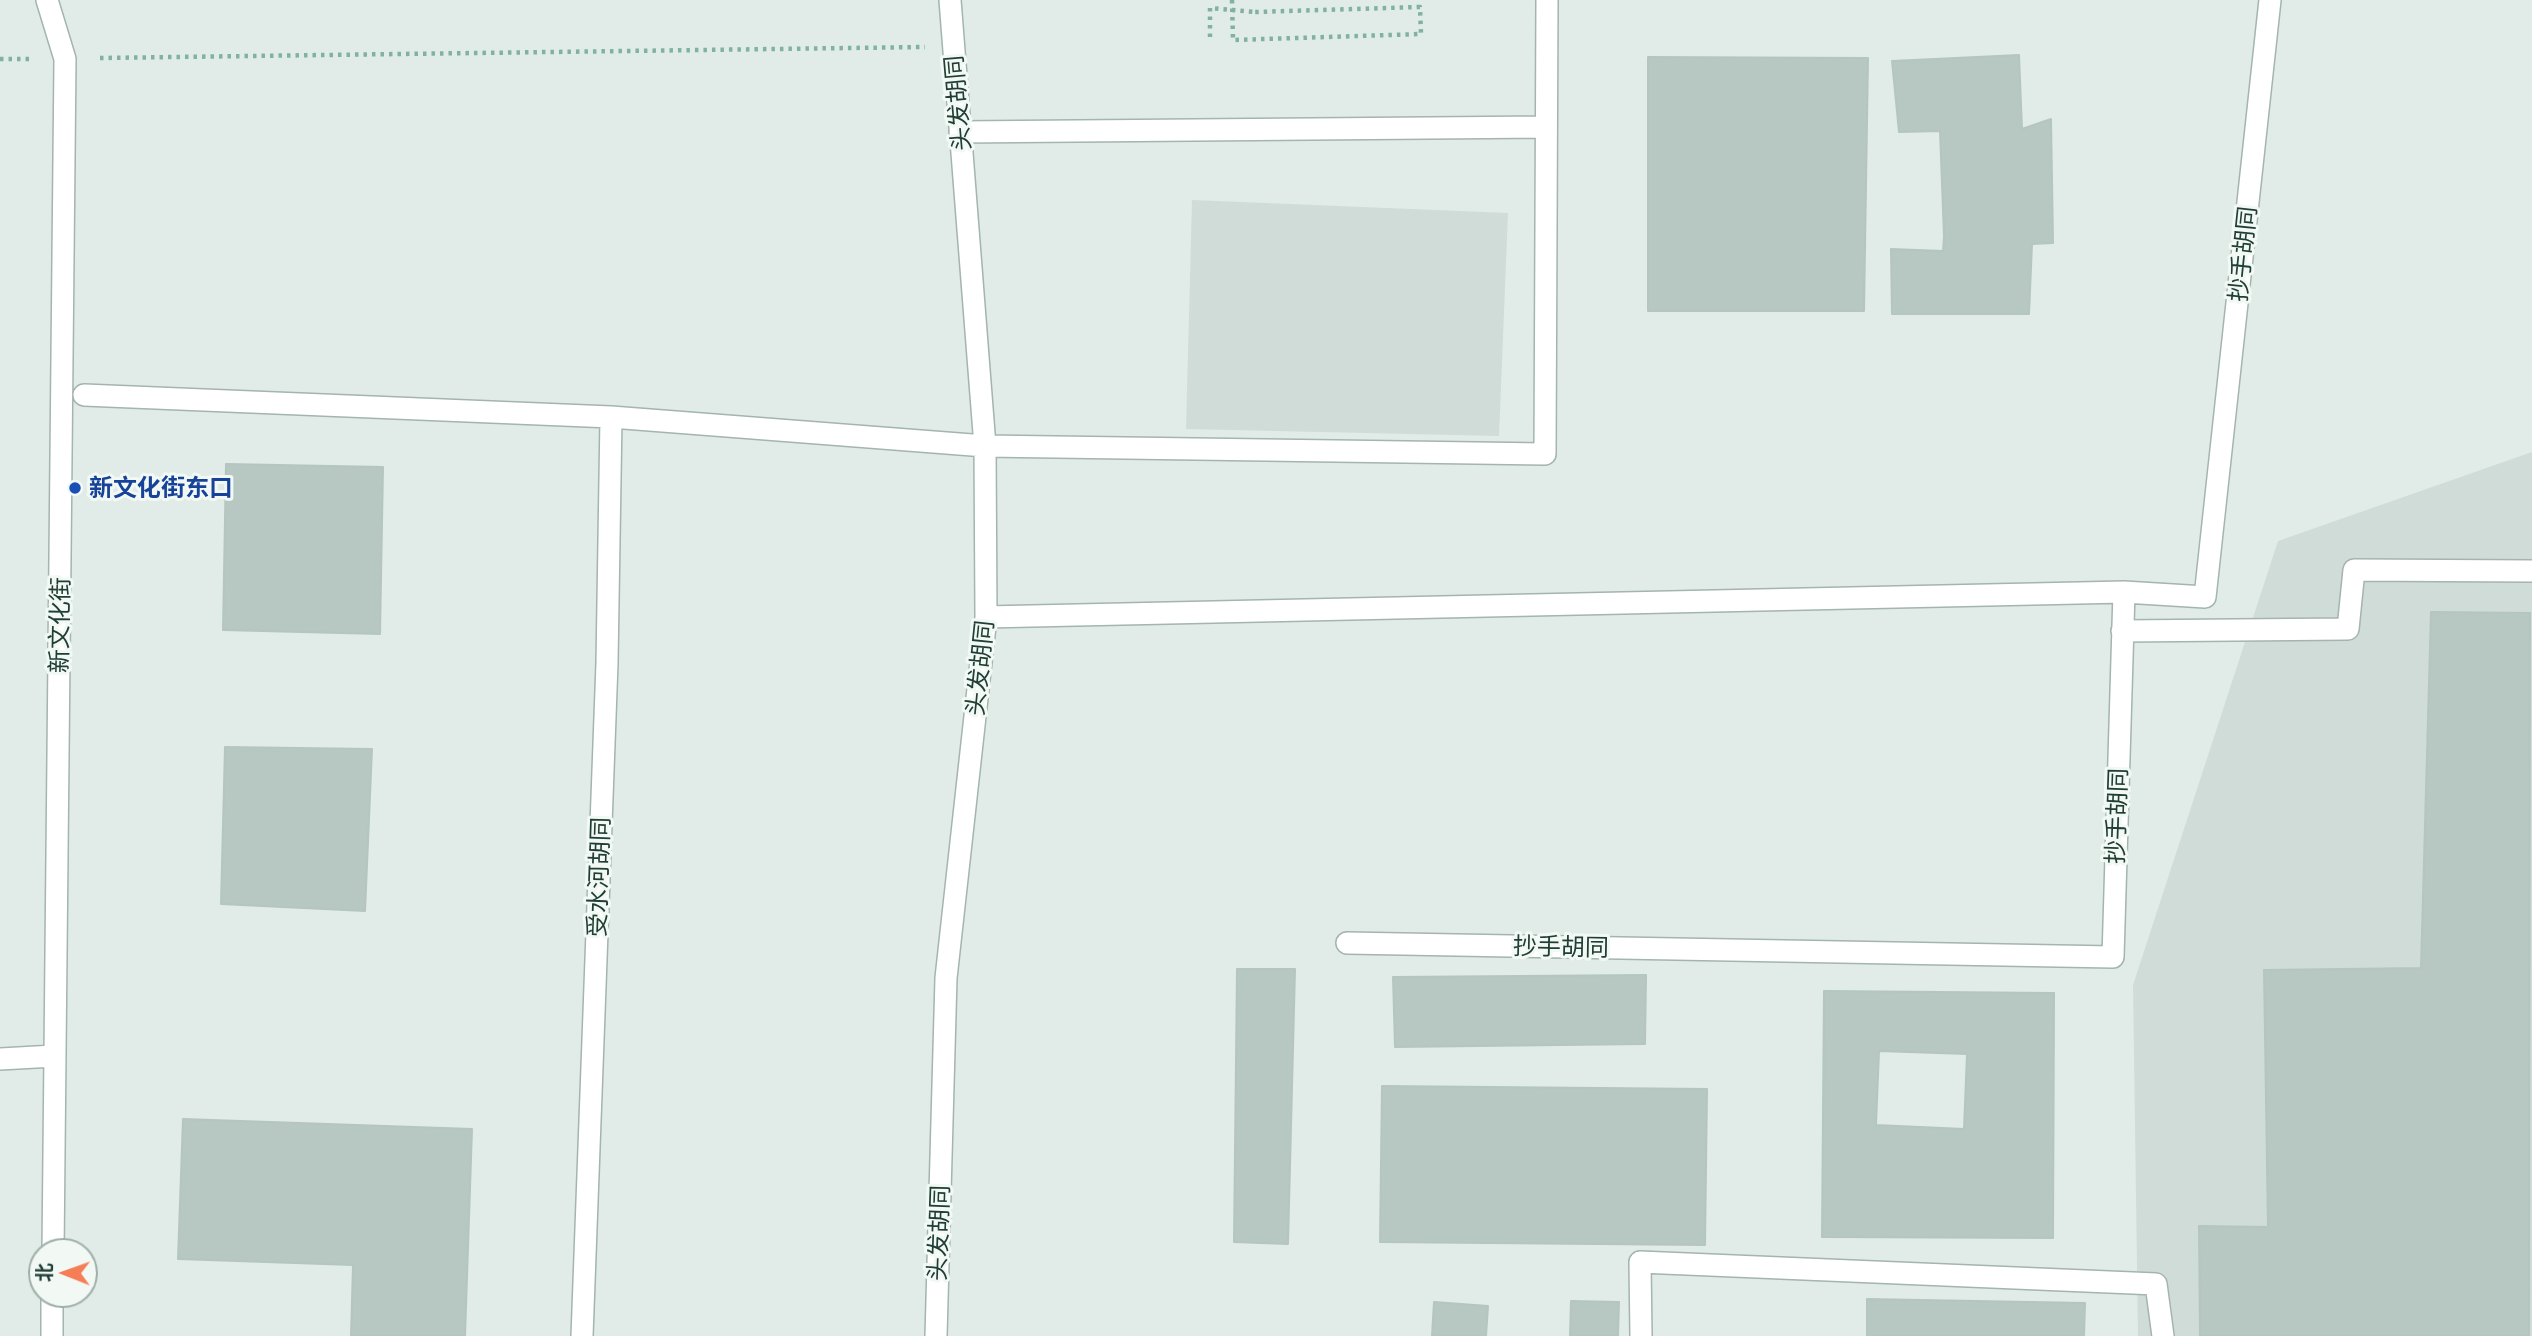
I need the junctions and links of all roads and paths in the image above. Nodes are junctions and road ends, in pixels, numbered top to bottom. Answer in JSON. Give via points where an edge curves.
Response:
{"nodes":[{"id":1,"x":47,"y":0,"type":"edge"},
{"id":2,"x":950,"y":0,"type":"edge"},
{"id":3,"x":1232,"y":0,"type":"edge"},
{"id":4,"x":1547,"y":0,"type":"edge"},
{"id":5,"x":2270,"y":0,"type":"edge"},
{"id":6,"x":1210,"y":37,"type":"dead end"},
{"id":7,"x":926,"y":47,"type":"dead end"},
{"id":8,"x":100,"y":58,"type":"dead end"},
{"id":9,"x":1546,"y":127,"type":"junction"},
{"id":10,"x":960,"y":132,"type":"junction"},
{"id":11,"x":84,"y":395,"type":"dead end"},
{"id":12,"x":611,"y":417,"type":"junction"},
{"id":13,"x":985,"y":446,"type":"junction"},
{"id":14,"x":2532,"y":571,"type":"edge"},
{"id":15,"x":2123,"y":592,"type":"junction"},
{"id":16,"x":986,"y":617,"type":"junction"},
{"id":17,"x":2122,"y":631,"type":"junction"},
{"id":18,"x":1347,"y":943,"type":"dead end"},
{"id":19,"x":54,"y":1056,"type":"junction"},
{"id":20,"x":0,"y":1059,"type":"edge"},
{"id":21,"x":52,"y":1238,"type":"edge"},
{"id":22,"x":52,"y":1308,"type":"edge"},
{"id":23,"x":52,"y":1336,"type":"edge"},
{"id":24,"x":582,"y":1336,"type":"edge"},
{"id":25,"x":936,"y":1336,"type":"edge"},
{"id":26,"x":1641,"y":1336,"type":"edge"},
{"id":27,"x":2163,"y":1336,"type":"edge"}],
"edges":[{"from":1,"to":19,"type":"street","name":"新文化街","via":[[65,59]]},
{"from":2,"to":10,"type":"street","name":"头发胡同"},
{"from":3,"to":6,"type":"path","bridge":true,"via":[[1233,40],[1421,34],[1420,7],[1255,12],[1210,8]]},
{"from":4,"to":9,"type":"street"},
{"from":5,"to":15,"type":"street","name":"抄手胡同","via":[[2205,597]]},
{"from":7,"to":8,"type":"path"},
{"from":9,"to":10,"type":"street"},
{"from":9,"to":13,"type":"street","via":[[1545,454]]},
{"from":10,"to":13,"type":"street","name":"头发胡同"},
{"from":11,"to":12,"type":"street"},
{"from":12,"to":13,"type":"street"},
{"from":12,"to":24,"type":"street","name":"受水河胡同","via":[[607,663]]},
{"from":13,"to":16,"type":"street","name":"头发胡同"},
{"from":14,"to":17,"type":"street","via":[[2354,570],[2348,629]]},
{"from":15,"to":16,"type":"street"},
{"from":15,"to":17,"type":"street","name":"抄手胡同"},
{"from":16,"to":25,"type":"street","name":"头发胡同","via":[[946,978]]},
{"from":17,"to":18,"type":"street","name":"抄手胡同","via":[[2113,957]]},
{"from":19,"to":20,"type":"street"},
{"from":19,"to":21,"type":"street","name":"新文化街"},
{"from":22,"to":23,"type":"street"},
{"from":26,"to":27,"type":"street","via":[[1640,1262],[2155,1284]]}]}
